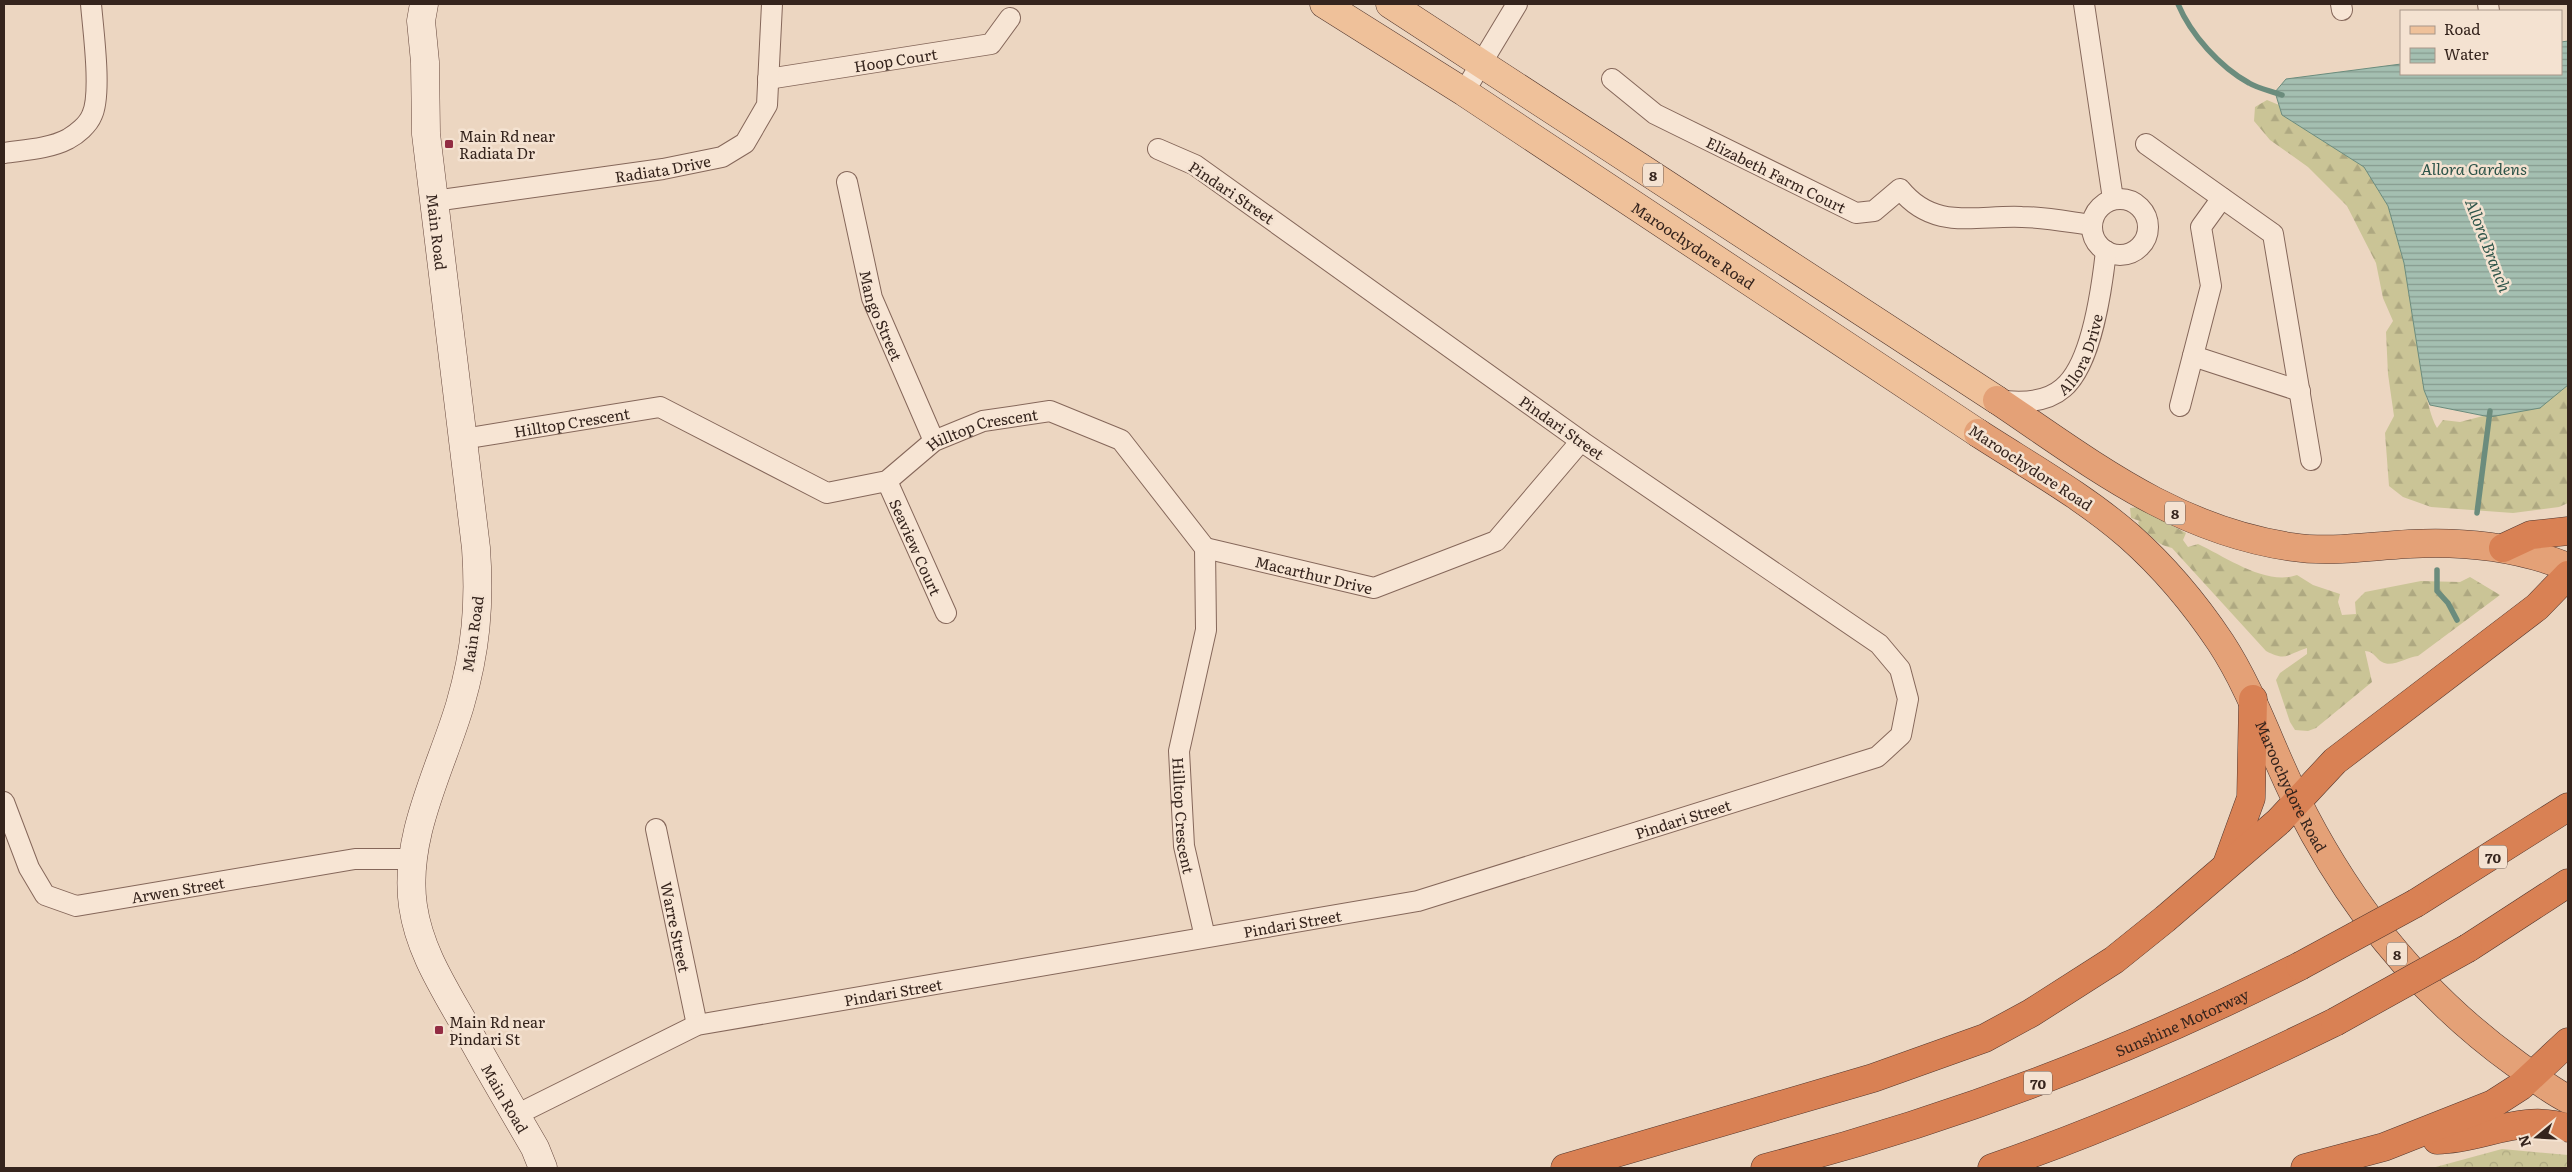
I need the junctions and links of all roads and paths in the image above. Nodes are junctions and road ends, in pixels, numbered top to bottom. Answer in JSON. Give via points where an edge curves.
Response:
{"nodes":[{"id":1,"x":91,"y":4,"type":"edge"},
{"id":2,"x":424,"y":4,"type":"edge"},
{"id":3,"x":443,"y":4,"type":"edge"},
{"id":4,"x":772,"y":4,"type":"edge"},
{"id":5,"x":1324,"y":4,"type":"edge"},
{"id":6,"x":1390,"y":4,"type":"edge"},
{"id":7,"x":1517,"y":4,"type":"edge"},
{"id":8,"x":2084,"y":4,"type":"edge"},
{"id":9,"x":1010,"y":18,"type":"dead end"},
{"id":10,"x":426,"y":62,"type":"junction"},
{"id":11,"x":1482,"y":63,"type":"junction"},
{"id":12,"x":768,"y":79,"type":"junction"},
{"id":13,"x":1612,"y":79,"type":"dead end"},
{"id":14,"x":1464,"y":92,"type":"junction"},
{"id":15,"x":2146,"y":144,"type":"dead end"},
{"id":16,"x":1158,"y":149,"type":"dead end"},
{"id":17,"x":4,"y":153,"type":"edge"},
{"id":18,"x":847,"y":182,"type":"dead end"},
{"id":19,"x":2222,"y":198,"type":"junction"},
{"id":20,"x":2113,"y":199,"type":"junction"},
{"id":21,"x":434,"y":201,"type":"junction"},
{"id":22,"x":2092,"y":225,"type":"junction"},
{"id":23,"x":2106,"y":251,"type":"junction"},
{"id":24,"x":2193,"y":356,"type":"junction"},
{"id":25,"x":2300,"y":392,"type":"junction"},
{"id":26,"x":1997,"y":400,"type":"junction"},
{"id":27,"x":2180,"y":406,"type":"dead end"},
{"id":28,"x":1978,"y":433,"type":"joint"},
{"id":29,"x":463,"y":439,"type":"junction"},
{"id":30,"x":934,"y":441,"type":"junction"},
{"id":31,"x":1581,"y":441,"type":"junction"},
{"id":32,"x":2311,"y":460,"type":"dead end"},
{"id":33,"x":887,"y":481,"type":"junction"},
{"id":34,"x":2568,"y":531,"type":"edge"},
{"id":35,"x":1205,"y":548,"type":"junction"},
{"id":36,"x":2502,"y":548,"type":"junction"},
{"id":37,"x":2568,"y":567,"type":"edge"},
{"id":38,"x":2568,"y":575,"type":"edge"},
{"id":39,"x":946,"y":613,"type":"dead end"},
{"id":40,"x":2253,"y":699,"type":"junction"},
{"id":41,"x":2297,"y":801,"type":"junction"},
{"id":42,"x":4,"y":802,"type":"edge"},
{"id":43,"x":2568,"y":808,"type":"edge"},
{"id":44,"x":656,"y":829,"type":"dead end"},
{"id":45,"x":411,"y":859,"type":"junction"},
{"id":46,"x":2227,"y":864,"type":"junction"},
{"id":47,"x":2568,"y":883,"type":"edge"},
{"id":48,"x":1205,"y":937,"type":"junction"},
{"id":49,"x":697,"y":1025,"type":"junction"},
{"id":50,"x":2568,"y":1042,"type":"edge"},
{"id":51,"x":2532,"y":1076,"type":"junction"},
{"id":52,"x":2568,"y":1099,"type":"edge"},
{"id":53,"x":516,"y":1115,"type":"junction"},
{"id":54,"x":2568,"y":1128,"type":"edge"},
{"id":55,"x":2402,"y":1141,"type":"junction"},
{"id":56,"x":544,"y":1168,"type":"edge"},
{"id":57,"x":1565,"y":1168,"type":"edge"},
{"id":58,"x":1765,"y":1168,"type":"edge"},
{"id":59,"x":1992,"y":1168,"type":"edge"},
{"id":60,"x":2305,"y":1168,"type":"edge"}],
"edges":[{"from":1,"to":17,"type":"street","via":[[96,96],[93,114],[85,126],[67,139]]},
{"from":2,"to":10,"type":"main road","name":"Main Road","via":[[421,21]]},
{"from":3,"to":10,"type":"main road","name":"Main Road"},
{"from":4,"to":12,"type":"street","name":"Radiata Drive"},
{"from":5,"to":14,"type":"main road","name":"Maroochydore Road","number":"8"},
{"from":6,"to":11,"type":"main road","number":"8"},
{"from":7,"to":11,"type":"street"},
{"from":8,"to":20,"type":"street"},
{"from":9,"to":12,"type":"street","name":"Hoop Court","via":[[992,44]]},
{"from":10,"to":21,"type":"main road","name":"Main Road","via":[[424,103]]},
{"from":11,"to":14,"type":"street"},
{"from":11,"to":26,"type":"main road","number":"8"},
{"from":12,"to":21,"type":"street","name":"Radiata Drive","via":[[767,105],[745,143],[722,157],[663,169]]},
{"from":13,"to":22,"type":"street","name":"Elizabeth Farm Court","via":[[1655,114],[1856,213],[1874,211],[1900,189],[1914,204],[1941,217],[2023,217]]},
{"from":14,"to":28,"type":"main road","name":"Maroochydore Road","number":"8"},
{"from":15,"to":19,"type":"street"},
{"from":16,"to":31,"type":"street","name":"Pindari Street","via":[[1195,165]]},
{"from":18,"to":30,"type":"street","name":"Mango Street","via":[[872,298]]},
{"from":19,"to":24,"type":"street","via":[[2201,227],[2211,286]]},
{"from":19,"to":25,"type":"street","via":[[2273,234]]},
{"from":20,"to":22,"type":"street","via":[[2098,208]]},
{"from":20,"to":23,"type":"street","via":[[2121,198],[2137,204],[2146,218],[2146,235],[2137,249],[2130,253],[2122,255]]},
{"from":21,"to":29,"type":"main road","name":"Main Road"},
{"from":22,"to":23,"type":"street","via":[[2095,240]]},
{"from":23,"to":26,"type":"street","name":"Allora Drive","via":[[2103,286],[2087,346],[2074,376],[2063,389],[2045,398],[2017,402]]},
{"from":24,"to":25,"type":"street"},
{"from":24,"to":27,"type":"street"},
{"from":25,"to":32,"type":"street"},
{"from":26,"to":36,"type":"highway","number":"8","via":[[2123,484],[2180,515],[2235,535],[2322,550],[2431,543]]},
{"from":28,"to":40,"type":"highway","name":"Maroochydore Road","number":"8","via":[[2094,509],[2129,536],[2182,590],[2221,643]]},
{"from":29,"to":33,"type":"street","name":"Hilltop Crescent","via":[[660,407],[827,493]]},
{"from":29,"to":45,"type":"main road","name":"Main Road","via":[[479,596],[472,656],[460,705]]},
{"from":30,"to":33,"type":"street","name":"Hilltop Crescent"},
{"from":30,"to":35,"type":"street","name":"Hilltop Crescent","via":[[983,421],[1050,411],[1121,440]]},
{"from":31,"to":35,"type":"street","name":"Macarthur Drive","via":[[1496,541],[1374,588]]},
{"from":31,"to":48,"type":"street","name":"Pindari Street","via":[[1878,644],[1900,669],[1908,699],[1901,735],[1877,756],[1418,901]]},
{"from":33,"to":39,"type":"street","name":"Seaview Court"},
{"from":34,"to":36,"type":"highway","via":[[2531,535]]},
{"from":35,"to":48,"type":"street","name":"Hilltop Crescent","via":[[1206,630],[1179,751],[1184,846]]},
{"from":36,"to":37,"type":"highway","number":"8"},
{"from":38,"to":41,"type":"highway","via":[[2537,607],[2342,755]]},
{"from":40,"to":41,"type":"highway","name":"Maroochydore Road","number":"8"},
{"from":40,"to":46,"type":"highway","via":[[2251,798]]},
{"from":41,"to":46,"type":"highway"},
{"from":41,"to":51,"type":"highway","name":"Maroochydore Road","number":"8","via":[[2338,877],[2396,954],[2478,1037]]},
{"from":42,"to":45,"type":"street","name":"Arwen Street","via":[[29,868],[45,895],[76,906],[356,859]]},
{"from":43,"to":58,"type":"highway","name":"Sunshine Motorway","number":"70","bridge":true,"via":[[2416,903],[2300,966],[2160,1034],[2024,1089],[1902,1130]]},
{"from":44,"to":49,"type":"street","name":"Warre Street"},
{"from":45,"to":53,"type":"main road","name":"Main Road","via":[[413,905],[420,936],[433,968]]},
{"from":46,"to":57,"type":"highway","via":[[2114,960],[1985,1038],[1828,1093]]},
{"from":47,"to":59,"type":"highway","bridge":true,"via":[[2468,948],[2335,1022],[2187,1093]]},
{"from":48,"to":49,"type":"street","name":"Pindari Street"},
{"from":49,"to":53,"type":"street","name":"Pindari Street"},
{"from":50,"to":51,"type":"highway"},
{"from":51,"to":52,"type":"highway","name":"Maroochydore Road","number":"8"},
{"from":51,"to":55,"type":"highway","via":[[2493,1104]]},
{"from":53,"to":56,"type":"main road","name":"Main Road"},
{"from":54,"to":55,"type":"highway","via":[[2518,1124],[2455,1139]]},
{"from":55,"to":60,"type":"highway"}]}
